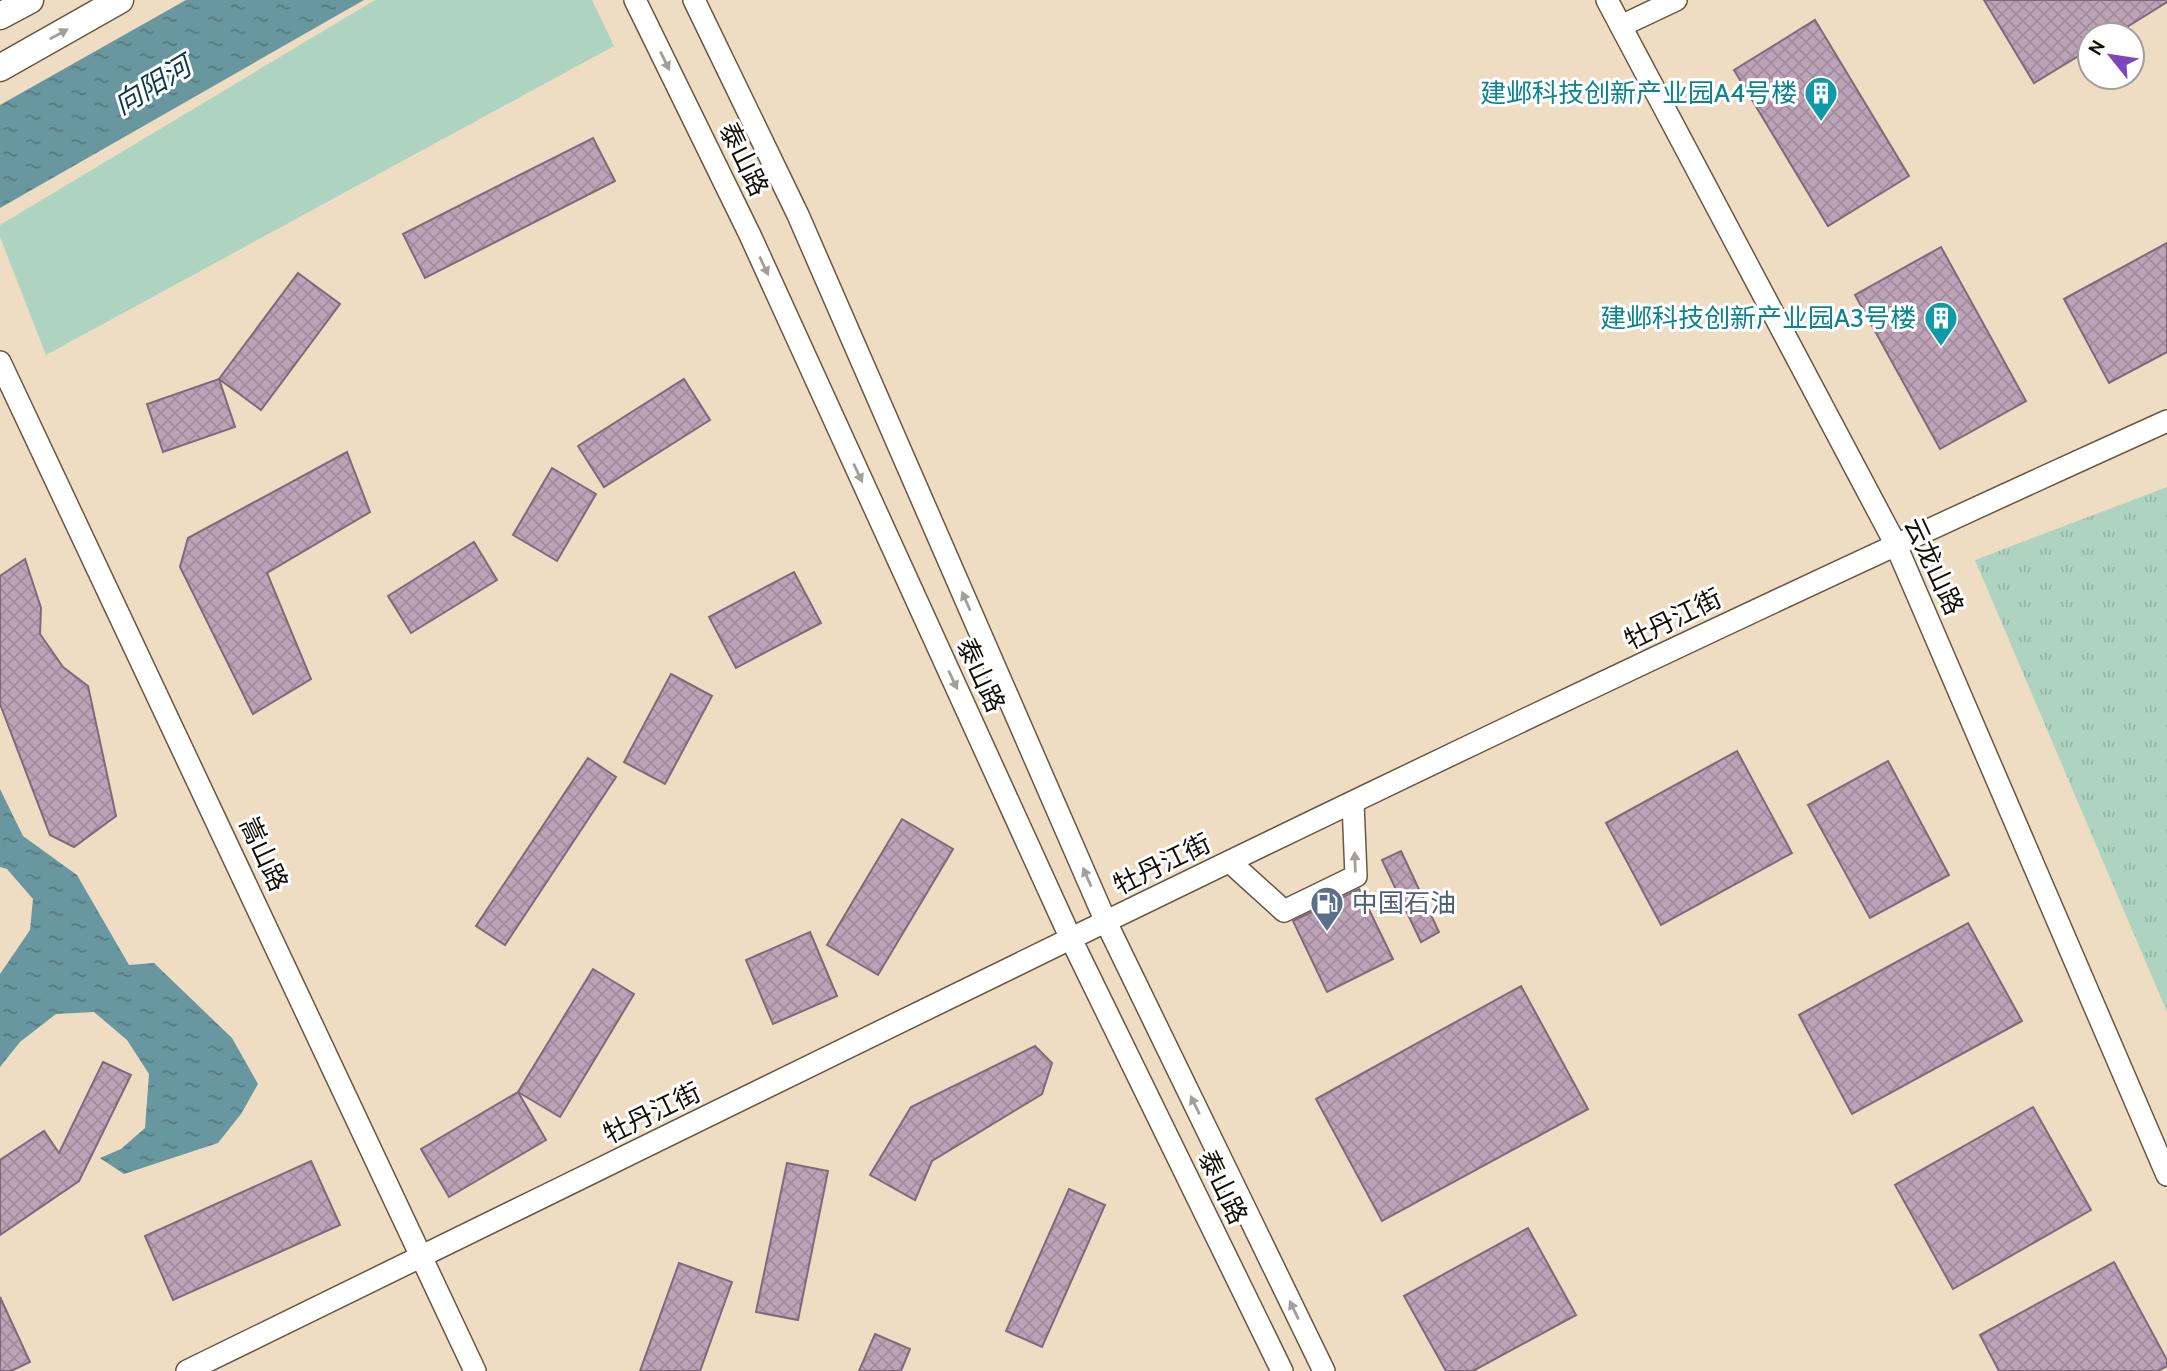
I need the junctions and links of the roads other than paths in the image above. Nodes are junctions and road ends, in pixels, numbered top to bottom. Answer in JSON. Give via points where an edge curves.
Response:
{"nodes":[{"id":1,"x":30,"y":0,"type":"edge"},
{"id":2,"x":120,"y":0,"type":"edge"},
{"id":3,"x":635,"y":0,"type":"edge"},
{"id":4,"x":694,"y":0,"type":"edge"},
{"id":5,"x":1607,"y":0,"type":"edge"},
{"id":6,"x":1676,"y":0,"type":"edge"},
{"id":7,"x":0,"y":16,"type":"edge"},
{"id":8,"x":1621,"y":26,"type":"junction"},
{"id":9,"x":0,"y":68,"type":"edge"},
{"id":10,"x":0,"y":362,"type":"edge"},
{"id":11,"x":2167,"y":421,"type":"edge"},
{"id":12,"x":1895,"y":544,"type":"junction"},
{"id":13,"x":1353,"y":803,"type":"junction"},
{"id":14,"x":1230,"y":862,"type":"junction"},
{"id":15,"x":1107,"y":922,"type":"junction"},
{"id":16,"x":1071,"y":939,"type":"junction"},
{"id":17,"x":2167,"y":1175,"type":"edge"},
{"id":18,"x":423,"y":1256,"type":"junction"},
{"id":19,"x":187,"y":1371,"type":"edge"},
{"id":20,"x":475,"y":1371,"type":"edge"},
{"id":21,"x":1282,"y":1371,"type":"edge"},
{"id":22,"x":1324,"y":1371,"type":"edge"}],
"edges":[{"from":1,"to":7,"type":"main road"},
{"from":9,"to":2,"type":"main road","one_way":true},
{"from":3,"to":16,"type":"street","name":"泰山路","one_way":true,"via":[[750,235]]},
{"from":15,"to":4,"type":"street","name":"泰山路","one_way":true,"via":[[798,215]]},
{"from":5,"to":8,"type":"street","name":"云龙山路"},
{"from":6,"to":8,"type":"street"},
{"from":8,"to":12,"type":"street","name":"云龙山路"},
{"from":10,"to":18,"type":"street","name":"嵩山路"},
{"from":11,"to":12,"type":"street","name":"牡丹江街"},
{"from":12,"to":13,"type":"street","name":"牡丹江街"},
{"from":12,"to":17,"type":"street","name":"云龙山路"},
{"from":13,"to":14,"type":"street","name":"牡丹江街"},
{"from":14,"to":13,"type":"street","one_way":true,"via":[[1284,912],[1356,876]]},
{"from":14,"to":15,"type":"street","name":"牡丹江街"},
{"from":15,"to":16,"type":"street","name":"牡丹江街"},
{"from":22,"to":15,"type":"street","name":"泰山路","one_way":true},
{"from":16,"to":18,"type":"street","name":"牡丹江街"},
{"from":16,"to":21,"type":"street","name":"泰山路"},
{"from":18,"to":19,"type":"street","name":"牡丹江街"},
{"from":18,"to":20,"type":"street","name":"嵩山路"}]}
